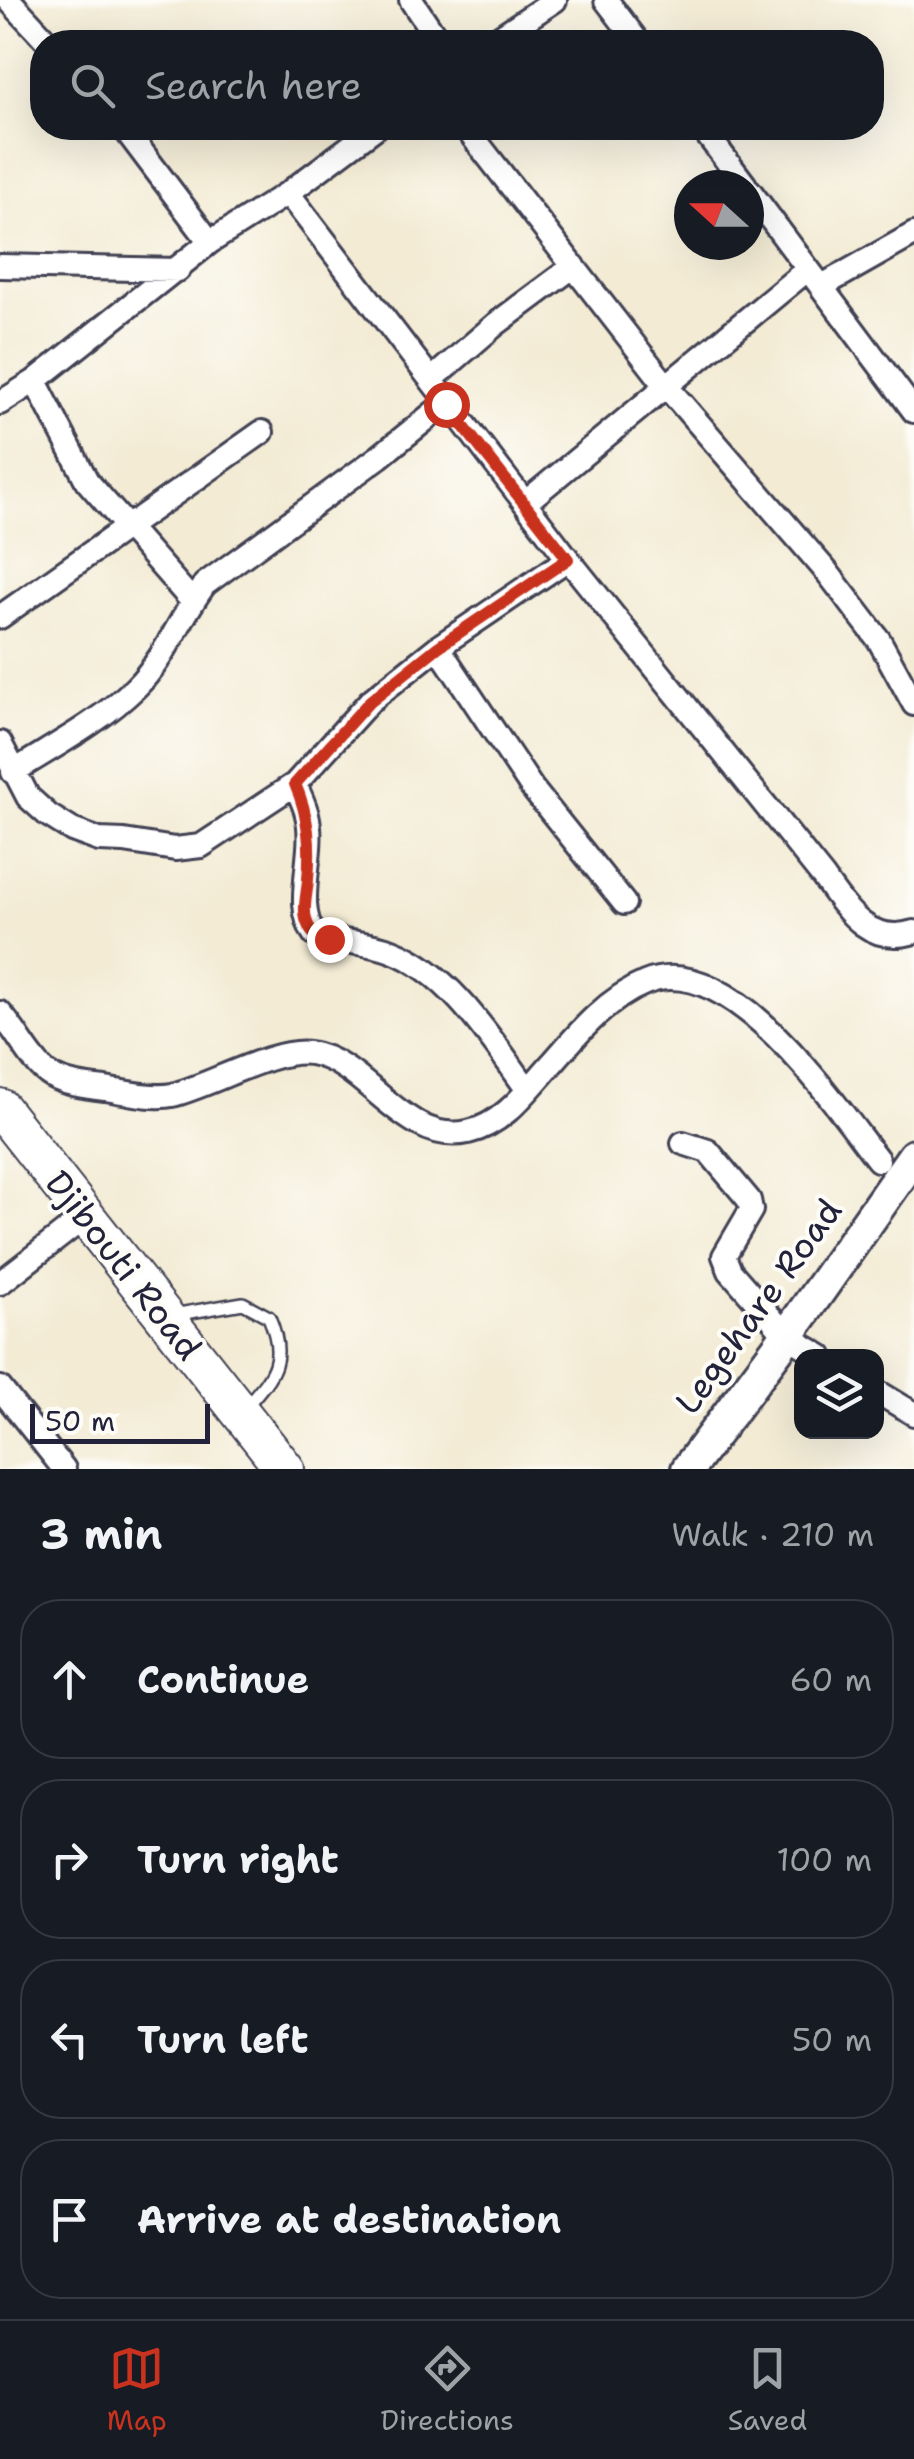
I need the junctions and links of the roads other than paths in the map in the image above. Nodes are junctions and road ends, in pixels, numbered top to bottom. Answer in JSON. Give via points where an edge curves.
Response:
{"nodes":[{"id":1,"x":9,"y":0,"type":"edge"},
{"id":2,"x":411,"y":0,"type":"edge"},
{"id":3,"x":555,"y":0,"type":"edge"},
{"id":4,"x":606,"y":0,"type":"edge"},
{"id":5,"x":37,"y":30,"type":"edge"},
{"id":6,"x":431,"y":30,"type":"edge"},
{"id":7,"x":510,"y":30,"type":"edge"},
{"id":8,"x":629,"y":30,"type":"edge"},
{"id":9,"x":133,"y":140,"type":"edge"},
{"id":10,"x":358,"y":140,"type":"edge"},
{"id":11,"x":475,"y":140,"type":"edge"},
{"id":12,"x":711,"y":140,"type":"edge"},
{"id":13,"x":734,"y":170,"type":"edge"},
{"id":14,"x":288,"y":193,"type":"junction"},
{"id":15,"x":764,"y":210,"type":"edge"},
{"id":16,"x":914,"y":234,"type":"edge"},
{"id":17,"x":210,"y":242,"type":"junction"},
{"id":18,"x":0,"y":266,"type":"edge"},
{"id":19,"x":574,"y":266,"type":"junction"},
{"id":20,"x":178,"y":270,"type":"junction"},
{"id":21,"x":815,"y":277,"type":"junction"},
{"id":22,"x":431,"y":380,"type":"junction"},
{"id":23,"x":35,"y":381,"type":"junction"},
{"id":24,"x":667,"y":387,"type":"junction"},
{"id":25,"x":0,"y":403,"type":"edge"},
{"id":26,"x":446,"y":404,"type":"junction"},
{"id":27,"x":914,"y":411,"type":"edge"},
{"id":28,"x":262,"y":432,"type":"dead end"},
{"id":29,"x":526,"y":502,"type":"junction"},
{"id":30,"x":129,"y":528,"type":"junction"},
{"id":31,"x":568,"y":559,"type":"junction"},
{"id":32,"x":192,"y":601,"type":"junction"},
{"id":33,"x":0,"y":617,"type":"edge"},
{"id":34,"x":438,"y":647,"type":"junction"},
{"id":35,"x":914,"y":704,"type":"edge"},
{"id":36,"x":0,"y":743,"type":"edge"},
{"id":37,"x":12,"y":772,"type":"junction"},
{"id":38,"x":295,"y":784,"type":"junction"},
{"id":39,"x":624,"y":903,"type":"dead end"},
{"id":40,"x":914,"y":932,"type":"edge"},
{"id":41,"x":0,"y":1014,"type":"edge"},
{"id":42,"x":528,"y":1090,"type":"junction"},
{"id":43,"x":0,"y":1108,"type":"edge"},
{"id":44,"x":682,"y":1143,"type":"dead end"},
{"id":45,"x":896,"y":1170,"type":"edge"},
{"id":46,"x":86,"y":1216,"type":"junction"},
{"id":47,"x":0,"y":1283,"type":"edge"},
{"id":48,"x":164,"y":1316,"type":"junction"},
{"id":49,"x":787,"y":1336,"type":"junction"},
{"id":50,"x":809,"y":1349,"type":"edge"},
{"id":51,"x":0,"y":1388,"type":"edge"},
{"id":52,"x":884,"y":1395,"type":"edge"},
{"id":53,"x":241,"y":1413,"type":"junction"},
{"id":54,"x":914,"y":1414,"type":"edge"},
{"id":55,"x":64,"y":1469,"type":"edge"},
{"id":56,"x":286,"y":1469,"type":"edge"},
{"id":57,"x":688,"y":1469,"type":"edge"}],
"edges":[{"from":1,"to":5,"type":"street"},
{"from":2,"to":6,"type":"street"},
{"from":3,"to":7,"type":"street"},
{"from":4,"to":8,"type":"street"},
{"from":9,"to":17,"type":"street"},
{"from":10,"to":14,"type":"street"},
{"from":11,"to":19,"type":"street"},
{"from":12,"to":13,"type":"street"},
{"from":14,"to":17,"type":"street"},
{"from":14,"to":22,"type":"street"},
{"from":15,"to":21,"type":"street"},
{"from":16,"to":21,"type":"street"},
{"from":17,"to":20,"type":"street"},
{"from":18,"to":20,"type":"street"},
{"from":19,"to":22,"type":"street"},
{"from":19,"to":24,"type":"street"},
{"from":20,"to":23,"type":"street"},
{"from":21,"to":24,"type":"street"},
{"from":21,"to":27,"type":"street"},
{"from":22,"to":26,"type":"street"},
{"from":23,"to":25,"type":"street"},
{"from":23,"to":30,"type":"street","via":[[87,481]]},
{"from":24,"to":29,"type":"street"},
{"from":24,"to":35,"type":"street","via":[[827,572],[879,640]]},
{"from":26,"to":29,"type":"street"},
{"from":26,"to":32,"type":"street","via":[[232,562]]},
{"from":28,"to":30,"type":"street"},
{"from":29,"to":31,"type":"street"},
{"from":30,"to":32,"type":"street"},
{"from":30,"to":33,"type":"street"},
{"from":31,"to":34,"type":"street"},
{"from":31,"to":40,"type":"street","via":[[852,917],[891,936]]},
{"from":32,"to":37,"type":"street","via":[[136,686]]},
{"from":34,"to":38,"type":"street","via":[[370,701]]},
{"from":34,"to":39,"type":"street","via":[[532,788]]},
{"from":36,"to":37,"type":"street"},
{"from":37,"to":38,"type":"street","via":[[28,797],[72,830],[175,850],[201,846]]},
{"from":38,"to":42,"type":"street","via":[[308,816],[308,926],[315,935],[394,951],[437,979]]},
{"from":41,"to":42,"type":"street","via":[[48,1075],[101,1089],[169,1096],[310,1053],[336,1061],[428,1128],[464,1133],[494,1123]]},
{"from":42,"to":45,"type":"street","via":[[590,1020],[644,983],[687,976],[758,1016]]},
{"from":43,"to":46,"type":"main road","name":"Djibouti Road"},
{"from":44,"to":49,"type":"street","via":[[708,1150],[749,1200],[751,1210],[725,1263]]},
{"from":45,"to":49,"type":"main road","name":"Legehare Road"},
{"from":46,"to":47,"type":"street"},
{"from":46,"to":48,"type":"main road","name":"Djibouti Road"},
{"from":48,"to":53,"type":"main road","name":"Djibouti Road"},
{"from":48,"to":53,"type":"lane","via":[[242,1303],[269,1316],[279,1339],[274,1373]]},
{"from":49,"to":50,"type":"street"},
{"from":49,"to":57,"type":"main road","name":"Legehare Road"},
{"from":51,"to":55,"type":"street"},
{"from":52,"to":54,"type":"street"},
{"from":53,"to":56,"type":"main road","name":"Djibouti Road"}]}
